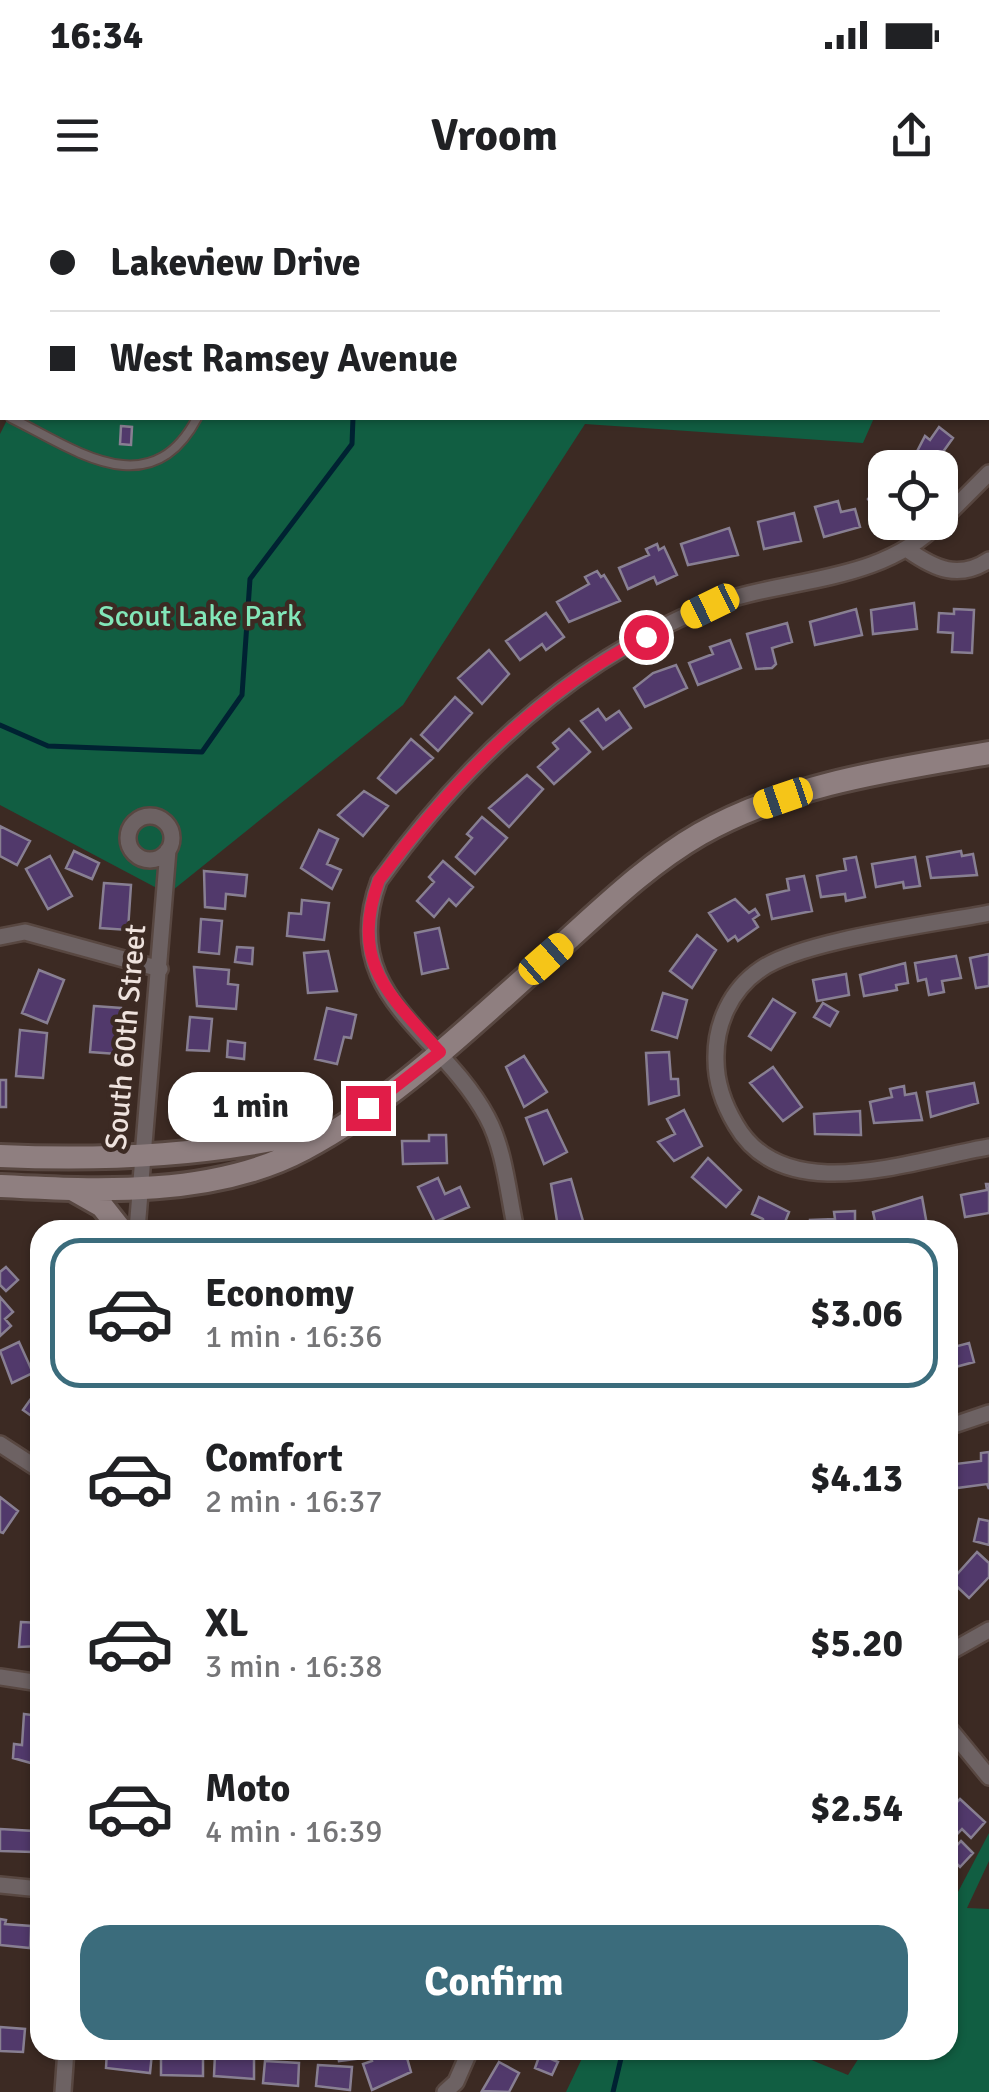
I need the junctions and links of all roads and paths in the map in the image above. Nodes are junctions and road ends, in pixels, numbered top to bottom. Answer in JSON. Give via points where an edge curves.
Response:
{"nodes":[{"id":1,"x":15,"y":420,"type":"edge"},
{"id":2,"x":196,"y":420,"type":"edge"},
{"id":3,"x":989,"y":472,"type":"edge"},
{"id":4,"x":958,"y":504,"type":"edge"},
{"id":5,"x":919,"y":540,"type":"edge"},
{"id":6,"x":908,"y":550,"type":"junction"},
{"id":7,"x":989,"y":560,"type":"edge"},
{"id":8,"x":989,"y":753,"type":"edge"},
{"id":9,"x":168,"y":850,"type":"dead end"},
{"id":10,"x":989,"y":913,"type":"edge"},
{"id":11,"x":0,"y":938,"type":"edge"},
{"id":12,"x":160,"y":969,"type":"junction"},
{"id":13,"x":440,"y":1052,"type":"junction"},
{"id":14,"x":343,"y":1124,"type":"junction"},
{"id":15,"x":989,"y":1147,"type":"edge"},
{"id":16,"x":143,"y":1155,"type":"junction"},
{"id":17,"x":0,"y":1156,"type":"edge"},
{"id":18,"x":0,"y":1186,"type":"edge"},
{"id":19,"x":69,"y":1188,"type":"junction"},
{"id":20,"x":140,"y":1188,"type":"junction"},
{"id":21,"x":112,"y":1220,"type":"edge"},
{"id":22,"x":138,"y":1220,"type":"edge"},
{"id":23,"x":513,"y":1220,"type":"edge"},
{"id":24,"x":989,"y":1413,"type":"edge"},
{"id":25,"x":958,"y":1424,"type":"edge"},
{"id":26,"x":0,"y":1444,"type":"edge"},
{"id":27,"x":30,"y":1464,"type":"edge"},
{"id":28,"x":989,"y":1630,"type":"edge"},
{"id":29,"x":958,"y":1648,"type":"edge"},
{"id":30,"x":0,"y":1677,"type":"edge"},
{"id":31,"x":30,"y":1681,"type":"edge"},
{"id":32,"x":958,"y":1740,"type":"edge"},
{"id":33,"x":989,"y":1778,"type":"edge"},
{"id":34,"x":0,"y":1885,"type":"edge"},
{"id":35,"x":30,"y":1888,"type":"edge"},
{"id":36,"x":65,"y":2060,"type":"edge"},
{"id":37,"x":466,"y":2060,"type":"edge"},
{"id":38,"x":63,"y":2092,"type":"edge"},
{"id":39,"x":444,"y":2092,"type":"edge"}],
"edges":[{"from":1,"to":2,"type":"lane","via":[[126,468],[160,457]]},
{"from":3,"to":4,"type":"street"},
{"from":5,"to":6,"type":"street"},
{"from":6,"to":7,"type":"street","via":[[944,571],[962,572]]},
{"from":6,"to":13,"type":"street","via":[[853,572],[710,606],[614,653],[554,692],[492,749],[396,858],[369,908],[367,946],[378,982]]},
{"from":8,"to":13,"type":"street","via":[[814,787],[698,835],[635,881]]},
{"from":9,"to":12,"type":"street","name":"South 60th Street"},
{"from":10,"to":15,"type":"street","via":[[801,950],[760,969],[732,998],[716,1032],[724,1105],[744,1139],[771,1162],[812,1174],[845,1173]]},
{"from":11,"to":12,"type":"street","via":[[25,932]]},
{"from":12,"to":16,"type":"street","name":"South 60th Street"},
{"from":13,"to":14,"type":"street"},
{"from":13,"to":23,"type":"street","via":[[488,1119]]},
{"from":14,"to":16,"type":"street","via":[[242,1148]]},
{"from":14,"to":20,"type":"street","via":[[264,1165]]},
{"from":16,"to":17,"type":"street"},
{"from":16,"to":20,"type":"street","name":"South 60th Street"},
{"from":18,"to":19,"type":"street"},
{"from":19,"to":20,"type":"street"},
{"from":19,"to":21,"type":"street","via":[[102,1206]]},
{"from":20,"to":22,"type":"street","name":"South 60th Street"},
{"from":24,"to":25,"type":"street"},
{"from":26,"to":27,"type":"street"},
{"from":28,"to":29,"type":"street"},
{"from":30,"to":31,"type":"street"},
{"from":32,"to":33,"type":"street"},
{"from":34,"to":35,"type":"street"},
{"from":36,"to":38,"type":"street"},
{"from":37,"to":39,"type":"street"}]}
